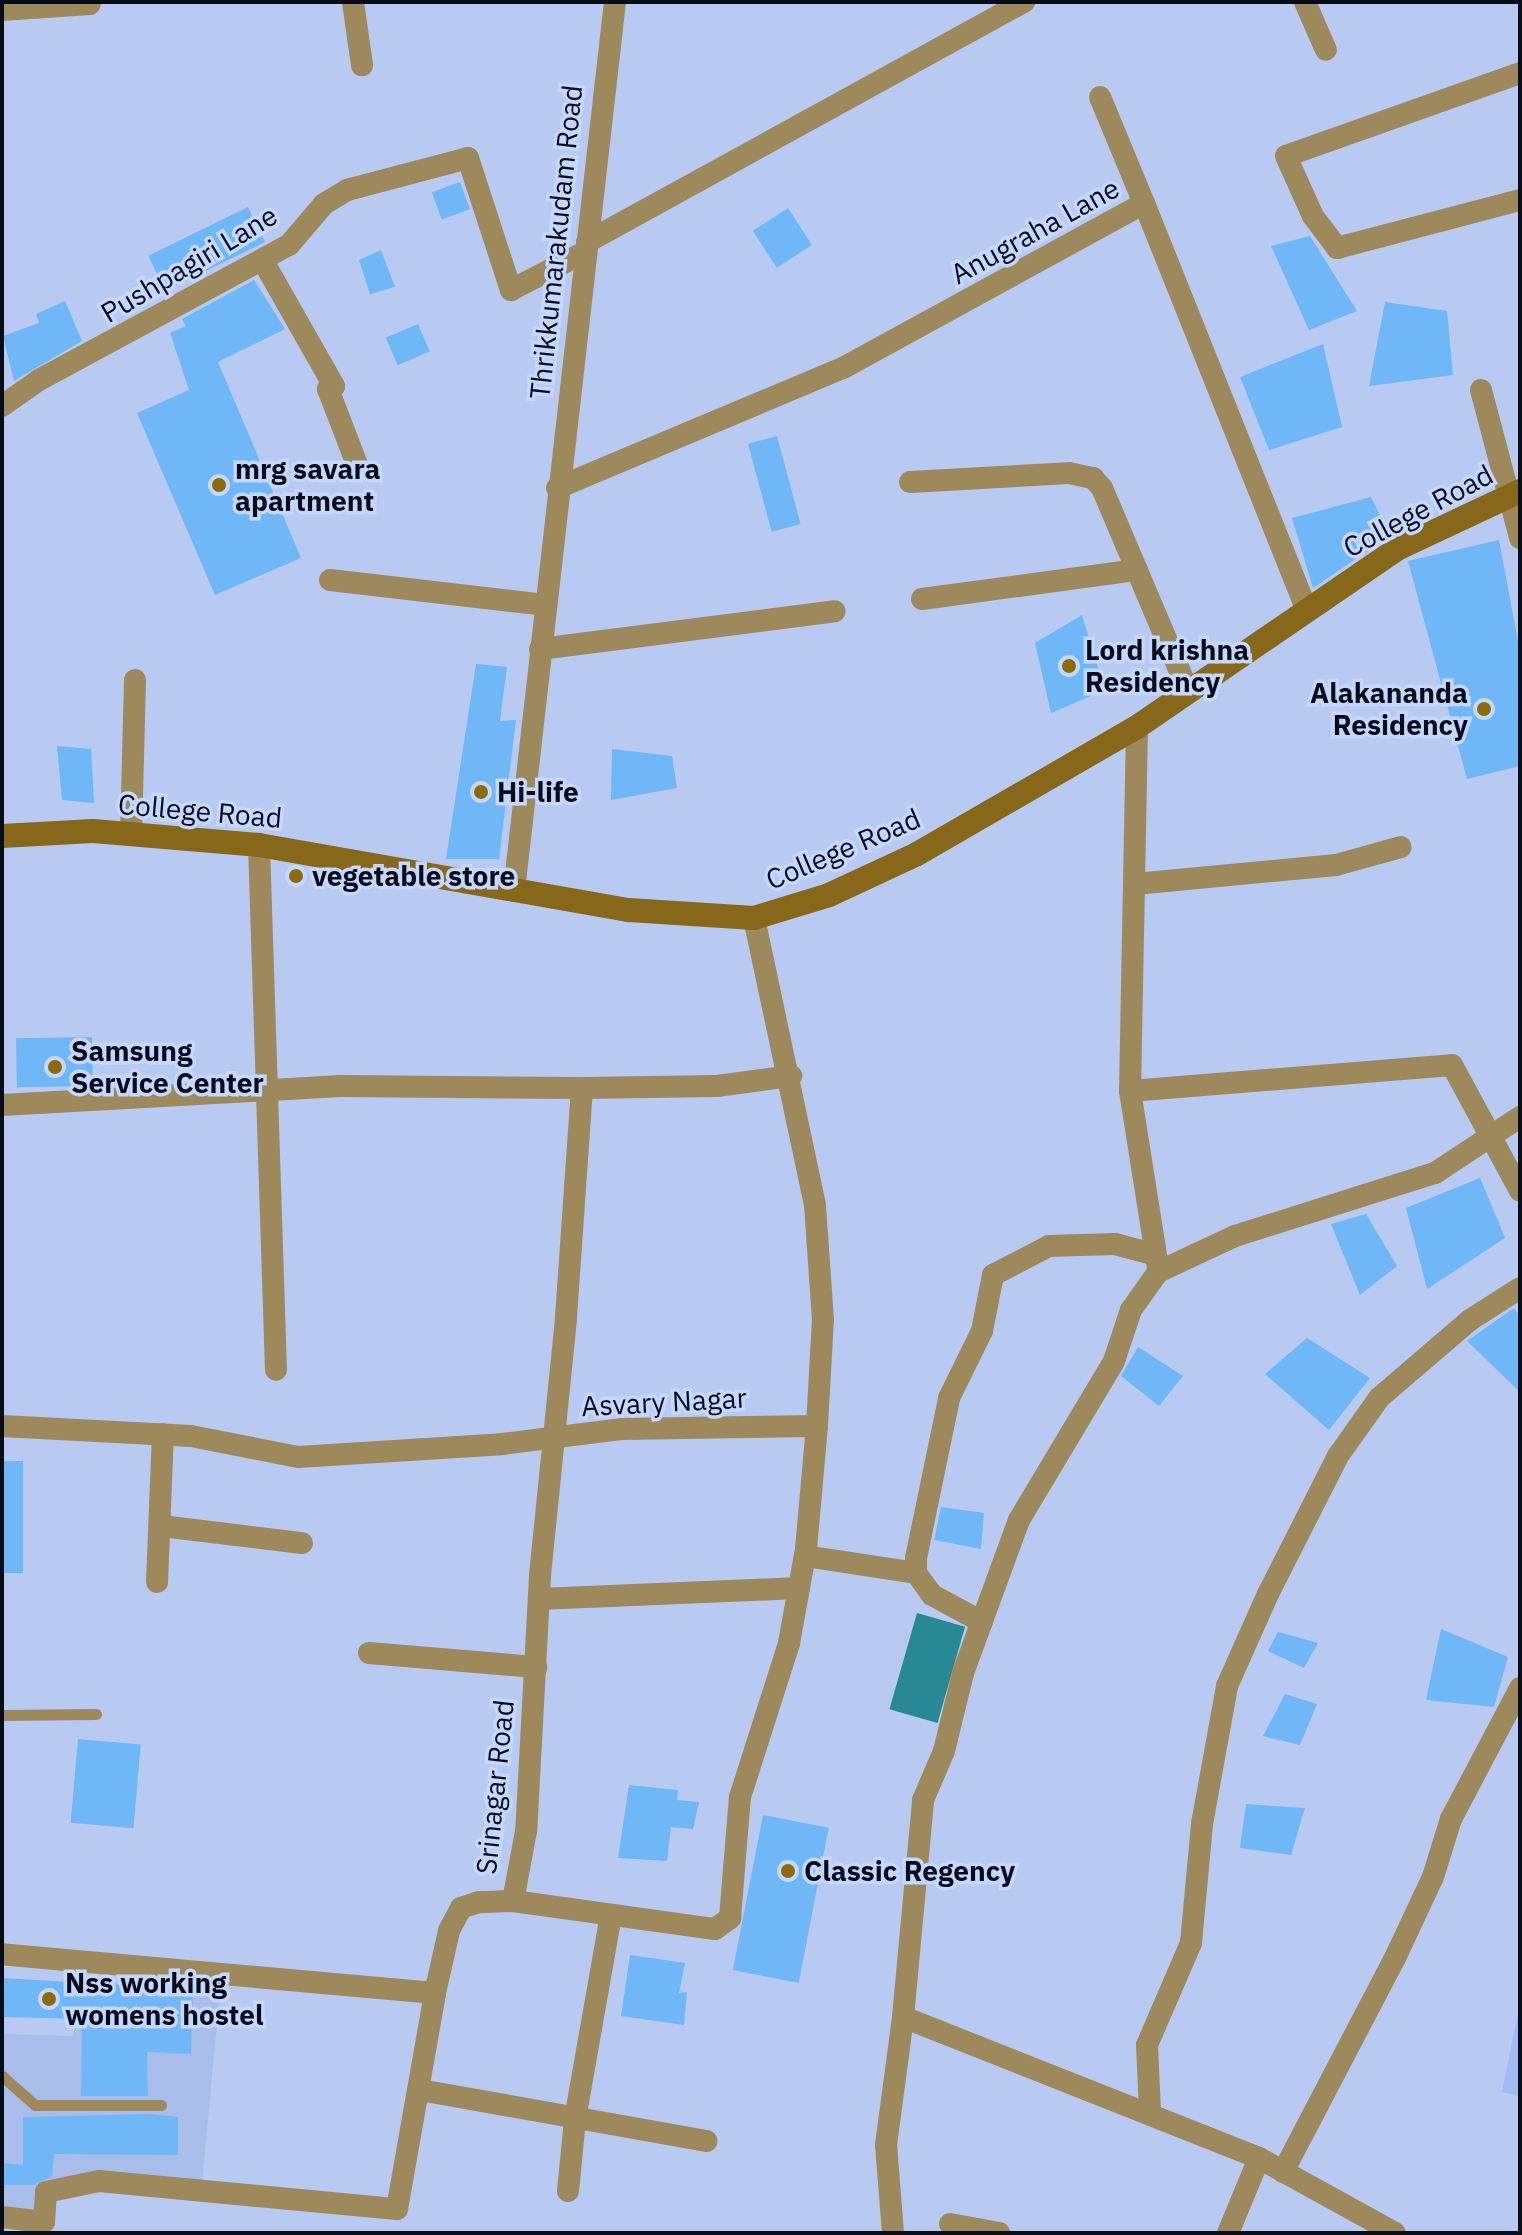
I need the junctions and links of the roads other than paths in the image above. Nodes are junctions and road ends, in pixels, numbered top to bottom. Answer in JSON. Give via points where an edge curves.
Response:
{"nodes":[{"id":1,"x":355,"y":2,"type":"edge"},
{"id":2,"x":615,"y":2,"type":"edge"},
{"id":3,"x":1024,"y":2,"type":"edge"},
{"id":4,"x":1305,"y":2,"type":"edge"},
{"id":5,"x":90,"y":4,"type":"dead end"},
{"id":6,"x":2,"y":10,"type":"edge"},
{"id":7,"x":1326,"y":50,"type":"dead end"},
{"id":8,"x":362,"y":65,"type":"dead end"},
{"id":9,"x":1520,"y":73,"type":"edge"},
{"id":10,"x":1100,"y":97,"type":"dead end"},
{"id":11,"x":1520,"y":200,"type":"edge"},
{"id":12,"x":1144,"y":203,"type":"junction"},
{"id":13,"x":586,"y":247,"type":"junction"},
{"id":14,"x":263,"y":261,"type":"junction"},
{"id":15,"x":1481,"y":390,"type":"dead end"},
{"id":16,"x":2,"y":406,"type":"edge"},
{"id":17,"x":358,"y":467,"type":"dead end"},
{"id":18,"x":910,"y":482,"type":"dead end"},
{"id":19,"x":557,"y":488,"type":"junction"},
{"id":20,"x":1516,"y":493,"type":"edge"},
{"id":21,"x":1520,"y":538,"type":"edge"},
{"id":22,"x":1137,"y":570,"type":"junction"},
{"id":23,"x":330,"y":580,"type":"dead end"},
{"id":24,"x":922,"y":599,"type":"dead end"},
{"id":25,"x":545,"y":605,"type":"junction"},
{"id":26,"x":1306,"y":608,"type":"junction"},
{"id":27,"x":835,"y":611,"type":"dead end"},
{"id":28,"x":540,"y":649,"type":"junction"},
{"id":29,"x":135,"y":680,"type":"dead end"},
{"id":30,"x":1188,"y":691,"type":"junction"},
{"id":31,"x":1137,"y":727,"type":"junction"},
{"id":32,"x":131,"y":834,"type":"junction"},
{"id":33,"x":2,"y":836,"type":"edge"},
{"id":34,"x":259,"y":845,"type":"junction"},
{"id":35,"x":1401,"y":847,"type":"dead end"},
{"id":36,"x":1135,"y":884,"type":"junction"},
{"id":37,"x":514,"y":891,"type":"junction"},
{"id":38,"x":754,"y":918,"type":"junction"},
{"id":39,"x":791,"y":1076,"type":"junction"},
{"id":40,"x":582,"y":1088,"type":"junction"},
{"id":41,"x":1130,"y":1091,"type":"junction"},
{"id":42,"x":266,"y":1094,"type":"junction"},
{"id":43,"x":2,"y":1105,"type":"edge"},
{"id":44,"x":1520,"y":1117,"type":"edge"},
{"id":45,"x":1491,"y":1135,"type":"junction"},
{"id":46,"x":1520,"y":1191,"type":"edge"},
{"id":47,"x":1157,"y":1263,"type":"junction"},
{"id":48,"x":1520,"y":1288,"type":"edge"},
{"id":49,"x":276,"y":1370,"type":"dead end"},
{"id":50,"x":2,"y":1426,"type":"edge"},
{"id":51,"x":817,"y":1426,"type":"junction"},
{"id":52,"x":163,"y":1434,"type":"junction"},
{"id":53,"x":553,"y":1439,"type":"junction"},
{"id":54,"x":161,"y":1526,"type":"junction"},
{"id":55,"x":302,"y":1543,"type":"dead end"},
{"id":56,"x":805,"y":1556,"type":"junction"},
{"id":57,"x":916,"y":1573,"type":"junction"},
{"id":58,"x":157,"y":1582,"type":"dead end"},
{"id":59,"x":799,"y":1588,"type":"junction"},
{"id":60,"x":539,"y":1599,"type":"junction"},
{"id":61,"x":982,"y":1622,"type":"junction"},
{"id":62,"x":369,"y":1653,"type":"dead end"},
{"id":63,"x":536,"y":1667,"type":"junction"},
{"id":64,"x":1520,"y":1688,"type":"edge"},
{"id":65,"x":96,"y":1714,"type":"dead end"},
{"id":66,"x":2,"y":1715,"type":"edge"},
{"id":67,"x":513,"y":1901,"type":"junction"},
{"id":68,"x":611,"y":1915,"type":"junction"},
{"id":69,"x":2,"y":1954,"type":"edge"},
{"id":70,"x":435,"y":1993,"type":"junction"},
{"id":71,"x":903,"y":2017,"type":"junction"},
{"id":72,"x":2,"y":2076,"type":"edge"},
{"id":73,"x":420,"y":2090,"type":"junction"},
{"id":74,"x":161,"y":2105,"type":"dead end"},
{"id":75,"x":1150,"y":2113,"type":"junction"},
{"id":76,"x":575,"y":2119,"type":"junction"},
{"id":77,"x":707,"y":2141,"type":"dead end"},
{"id":78,"x":1259,"y":2158,"type":"junction"},
{"id":79,"x":1283,"y":2172,"type":"junction"},
{"id":80,"x":568,"y":2191,"type":"dead end"},
{"id":81,"x":2,"y":2217,"type":"edge"},
{"id":82,"x":950,"y":2224,"type":"dead end"},
{"id":83,"x":893,"y":2233,"type":"edge"},
{"id":84,"x":999,"y":2233,"type":"edge"},
{"id":85,"x":1228,"y":2233,"type":"edge"},
{"id":86,"x":1395,"y":2233,"type":"edge"}],
"edges":[{"from":1,"to":8,"type":"street"},
{"from":2,"to":13,"type":"street","name":"Thrikkumarakudam Road"},
{"from":3,"to":13,"type":"street"},
{"from":4,"to":7,"type":"street"},
{"from":5,"to":6,"type":"street"},
{"from":9,"to":11,"type":"street","via":[[1286,156],[1313,216],[1337,248]]},
{"from":10,"to":12,"type":"street"},
{"from":12,"to":19,"type":"street","name":"Anugraha Lane","via":[[843,368]]},
{"from":12,"to":26,"type":"street","name":"Anugraha Lane"},
{"from":13,"to":14,"type":"street","name":"Pushpagiri Lane","via":[[511,290],[468,158],[333,195],[289,245]]},
{"from":13,"to":19,"type":"street","name":"Thrikkumarakudam Road"},
{"from":14,"to":16,"type":"street","name":"Pushpagiri Lane","via":[[39,380]]},
{"from":14,"to":17,"type":"street","via":[[334,386],[328,389]]},
{"from":15,"to":20,"type":"street"},
{"from":18,"to":22,"type":"street","via":[[1082,473],[1102,488]]},
{"from":19,"to":25,"type":"street","name":"Thrikkumarakudam Road"},
{"from":20,"to":21,"type":"street"},
{"from":20,"to":26,"type":"street","name":"College Road","via":[[1397,549]]},
{"from":22,"to":24,"type":"street"},
{"from":22,"to":30,"type":"street"},
{"from":23,"to":25,"type":"street"},
{"from":25,"to":28,"type":"street","name":"Thrikkumarakudam Road"},
{"from":26,"to":30,"type":"street","name":"College Road"},
{"from":27,"to":28,"type":"street"},
{"from":28,"to":37,"type":"street","name":"Thrikkumarakudam Road"},
{"from":29,"to":32,"type":"street"},
{"from":30,"to":31,"type":"street","name":"College Road"},
{"from":31,"to":36,"type":"street"},
{"from":31,"to":38,"type":"street","name":"College Road","via":[[917,854],[829,895]]},
{"from":32,"to":33,"type":"street","name":"College Road"},
{"from":32,"to":34,"type":"street","name":"College Road"},
{"from":34,"to":37,"type":"street","name":"College Road"},
{"from":34,"to":42,"type":"street"},
{"from":35,"to":36,"type":"street","via":[[1336,865]]},
{"from":36,"to":41,"type":"street"},
{"from":37,"to":38,"type":"street","name":"College Road","via":[[629,910],[730,921]]},
{"from":38,"to":39,"type":"street"},
{"from":39,"to":40,"type":"street","via":[[717,1086]]},
{"from":39,"to":51,"type":"street","via":[[815,1205],[823,1320]]},
{"from":40,"to":42,"type":"street","via":[[340,1086]]},
{"from":40,"to":53,"type":"street","name":"Srinagar Road"},
{"from":41,"to":45,"type":"street","via":[[1443,1063],[1457,1072]]},
{"from":41,"to":47,"type":"street"},
{"from":42,"to":43,"type":"street"},
{"from":42,"to":49,"type":"street"},
{"from":44,"to":45,"type":"street"},
{"from":45,"to":46,"type":"street"},
{"from":45,"to":47,"type":"street","via":[[1435,1173]]},
{"from":47,"to":57,"type":"street","via":[[1115,1244],[1049,1246],[993,1275],[982,1331],[943,1423]]},
{"from":47,"to":61,"type":"street","via":[[1131,1310],[1114,1361],[1019,1520]]},
{"from":48,"to":75,"type":"street","via":[[1470,1320],[1379,1398],[1338,1456],[1268,1594],[1227,1686],[1202,1824],[1191,1943],[1147,2045]]},
{"from":50,"to":52,"type":"street","name":"Asvary Nagar"},
{"from":51,"to":53,"type":"street","name":"Asvary Nagar","via":[[623,1429]]},
{"from":51,"to":56,"type":"street"},
{"from":52,"to":53,"type":"street","name":"Asvary Nagar","via":[[298,1457]]},
{"from":52,"to":54,"type":"street"},
{"from":53,"to":60,"type":"street","name":"Srinagar Road"},
{"from":54,"to":55,"type":"street"},
{"from":54,"to":58,"type":"street"},
{"from":56,"to":57,"type":"street"},
{"from":56,"to":59,"type":"street"},
{"from":57,"to":61,"type":"street","via":[[932,1595]]},
{"from":59,"to":60,"type":"street"},
{"from":59,"to":68,"type":"street","via":[[767,1724],[740,1797],[730,1918],[715,1929]]},
{"from":60,"to":63,"type":"street","name":"Srinagar Road"},
{"from":61,"to":71,"type":"street","via":[[923,1800]]},
{"from":62,"to":63,"type":"street"},
{"from":63,"to":67,"type":"street","name":"Srinagar Road","via":[[526,1831]]},
{"from":64,"to":79,"type":"street","via":[[1451,1819],[1433,1877],[1395,1958]]},
{"from":65,"to":66,"type":"lane"},
{"from":67,"to":68,"type":"street"},
{"from":67,"to":70,"type":"street","name":"Srinagar Road","via":[[461,1908],[449,1931]]},
{"from":68,"to":76,"type":"street"},
{"from":69,"to":70,"type":"street"},
{"from":70,"to":73,"type":"street"},
{"from":71,"to":75,"type":"street"},
{"from":71,"to":83,"type":"street","via":[[886,2145]]},
{"from":72,"to":74,"type":"lane","via":[[35,2105]]},
{"from":73,"to":76,"type":"street"},
{"from":73,"to":81,"type":"street","via":[[397,2209],[99,2181],[46,2192],[44,2222]]},
{"from":75,"to":78,"type":"street"},
{"from":76,"to":77,"type":"street"},
{"from":76,"to":80,"type":"street"},
{"from":78,"to":79,"type":"street"},
{"from":78,"to":85,"type":"street"},
{"from":79,"to":86,"type":"street"},
{"from":82,"to":84,"type":"street"}]}
